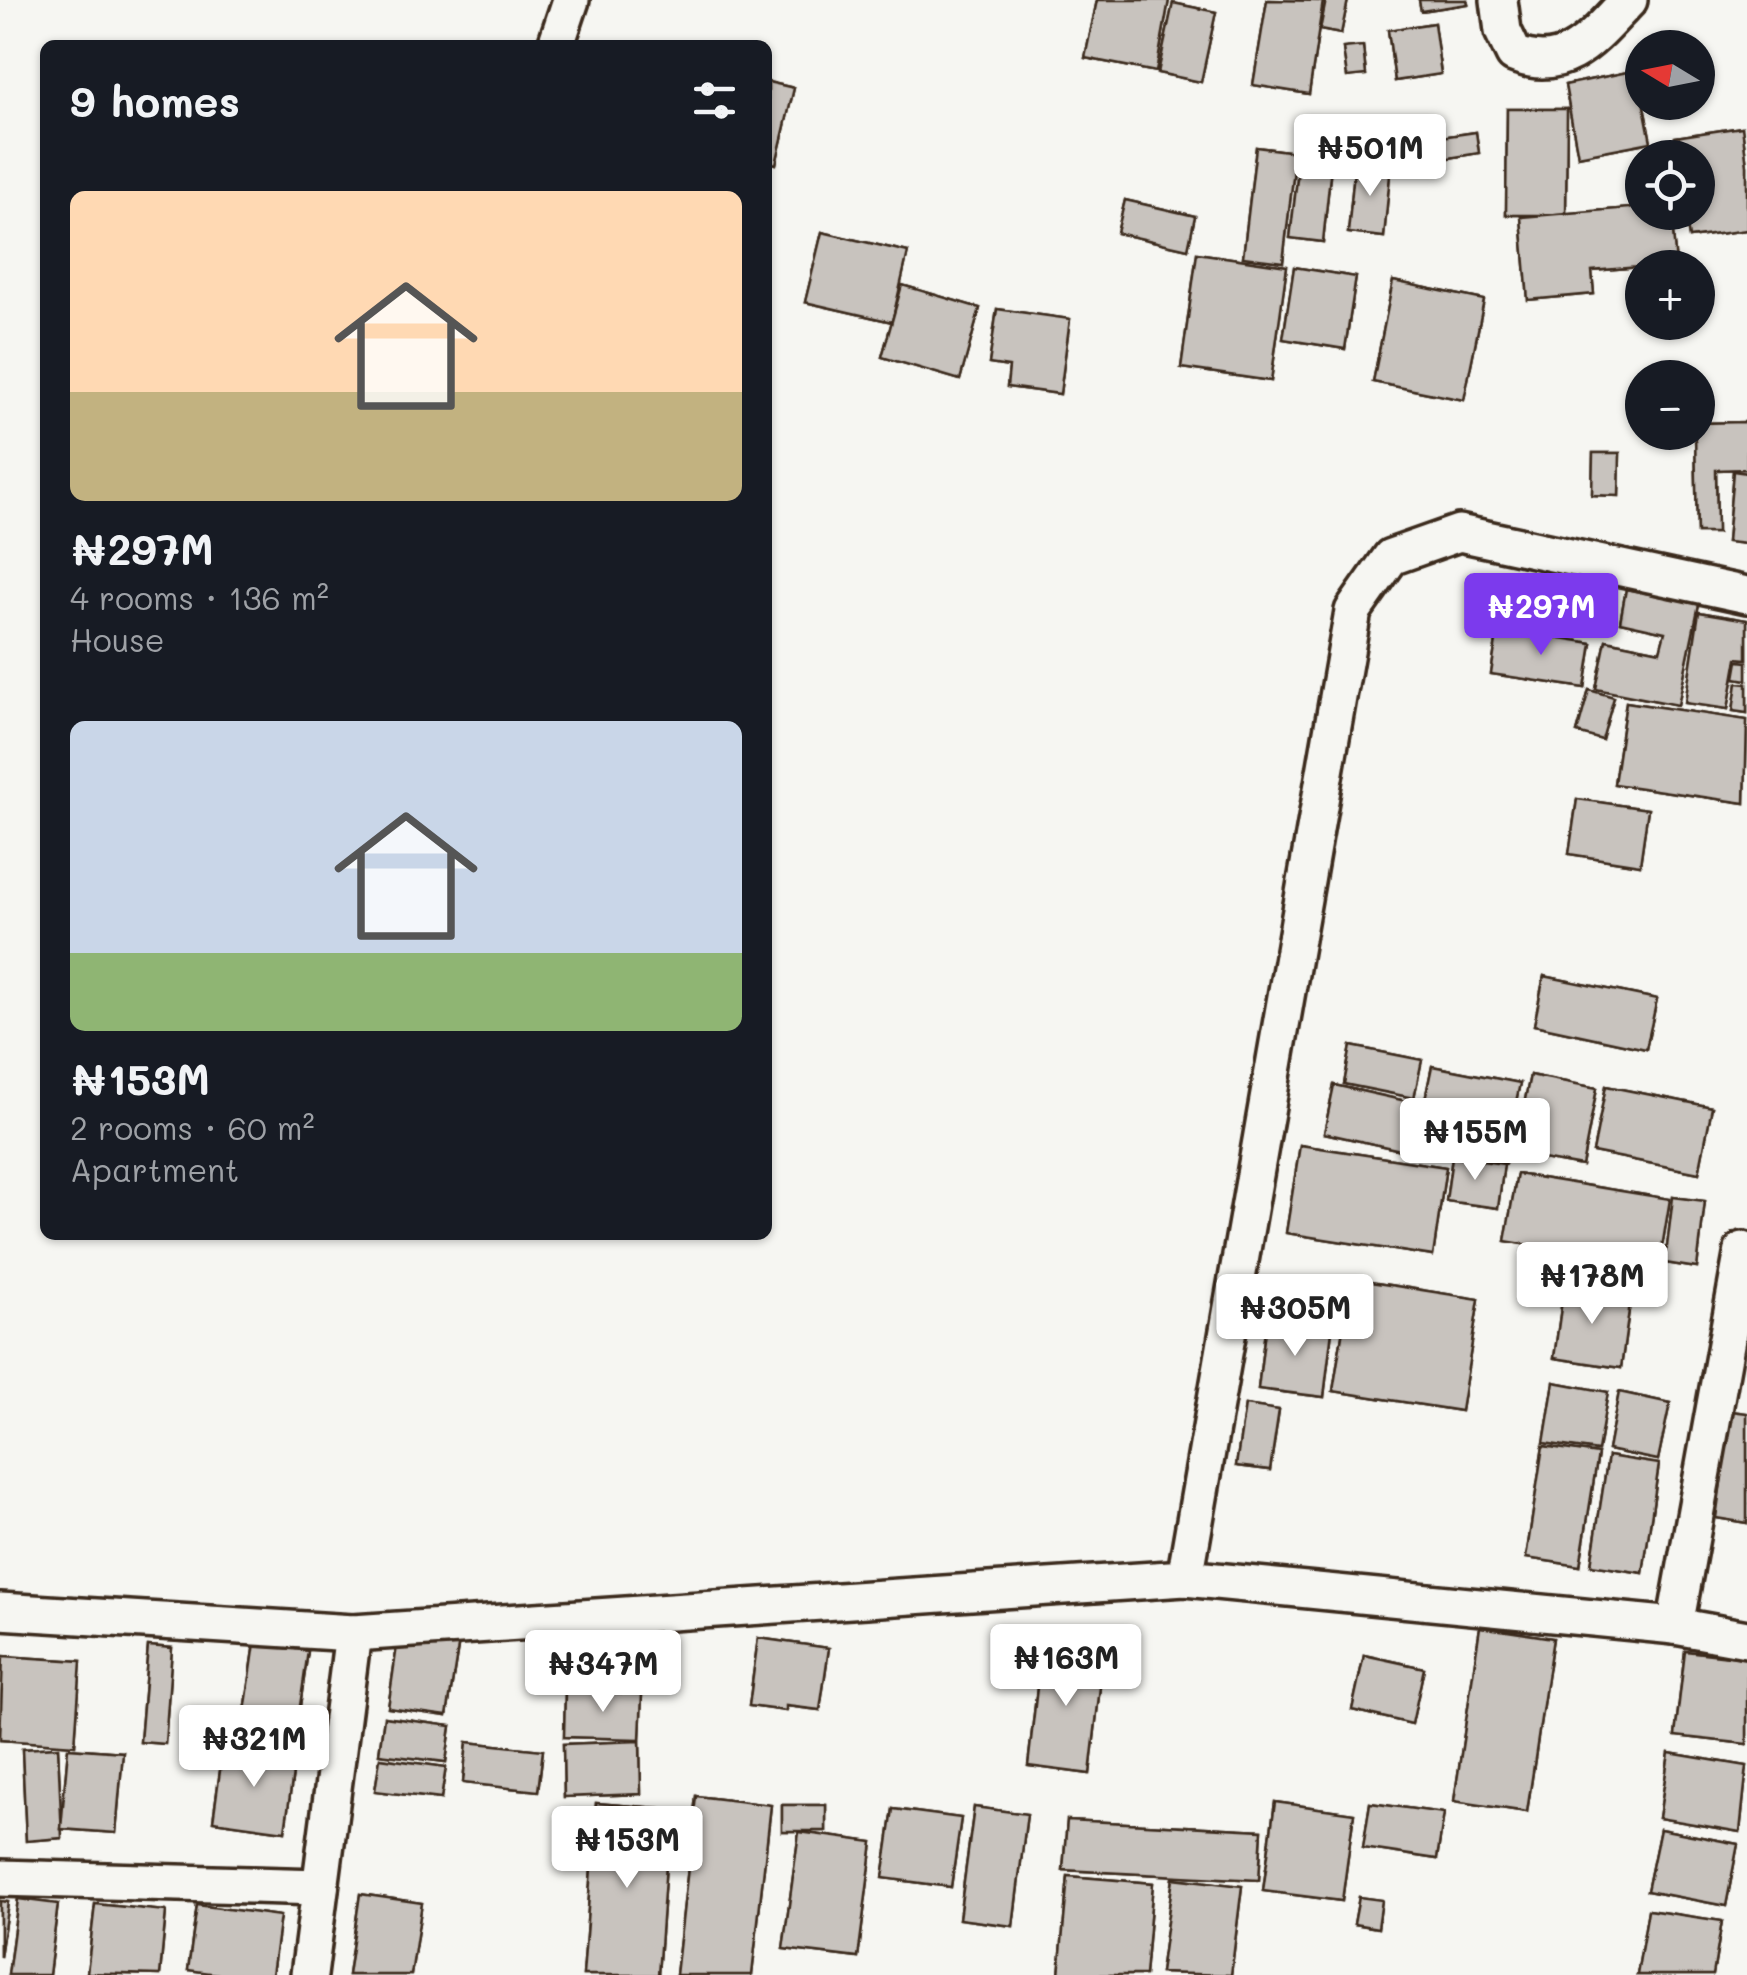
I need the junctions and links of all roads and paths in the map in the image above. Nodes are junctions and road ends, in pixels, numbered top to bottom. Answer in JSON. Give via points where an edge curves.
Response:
{"nodes":[{"id":1,"x":572,"y":0,"type":"edge"},
{"id":2,"x":1499,"y":0,"type":"edge"},
{"id":3,"x":1630,"y":0,"type":"edge"},
{"id":4,"x":558,"y":40,"type":"edge"},
{"id":5,"x":1747,"y":596,"type":"edge"},
{"id":6,"x":1743,"y":1250,"type":"dead end"},
{"id":7,"x":1185,"y":1578,"type":"junction"},
{"id":8,"x":0,"y":1612,"type":"edge"},
{"id":9,"x":1675,"y":1626,"type":"junction"},
{"id":10,"x":353,"y":1634,"type":"junction"},
{"id":11,"x":1747,"y":1638,"type":"edge"},
{"id":12,"x":0,"y":1878,"type":"edge"},
{"id":13,"x":320,"y":1887,"type":"junction"},
{"id":14,"x":309,"y":1975,"type":"edge"}],
"edges":[{"from":1,"to":4,"type":"street"},
{"from":2,"to":3,"type":"street","via":[[1514,54],[1550,62],[1594,36]]},
{"from":5,"to":7,"type":"street","via":[[1459,533],[1391,557],[1354,611]]},
{"from":6,"to":9,"type":"street"},
{"from":7,"to":9,"type":"street"},
{"from":7,"to":10,"type":"street"},
{"from":8,"to":10,"type":"street"},
{"from":9,"to":11,"type":"street"},
{"from":10,"to":13,"type":"street"},
{"from":12,"to":13,"type":"street"},
{"from":13,"to":14,"type":"street"}]}
